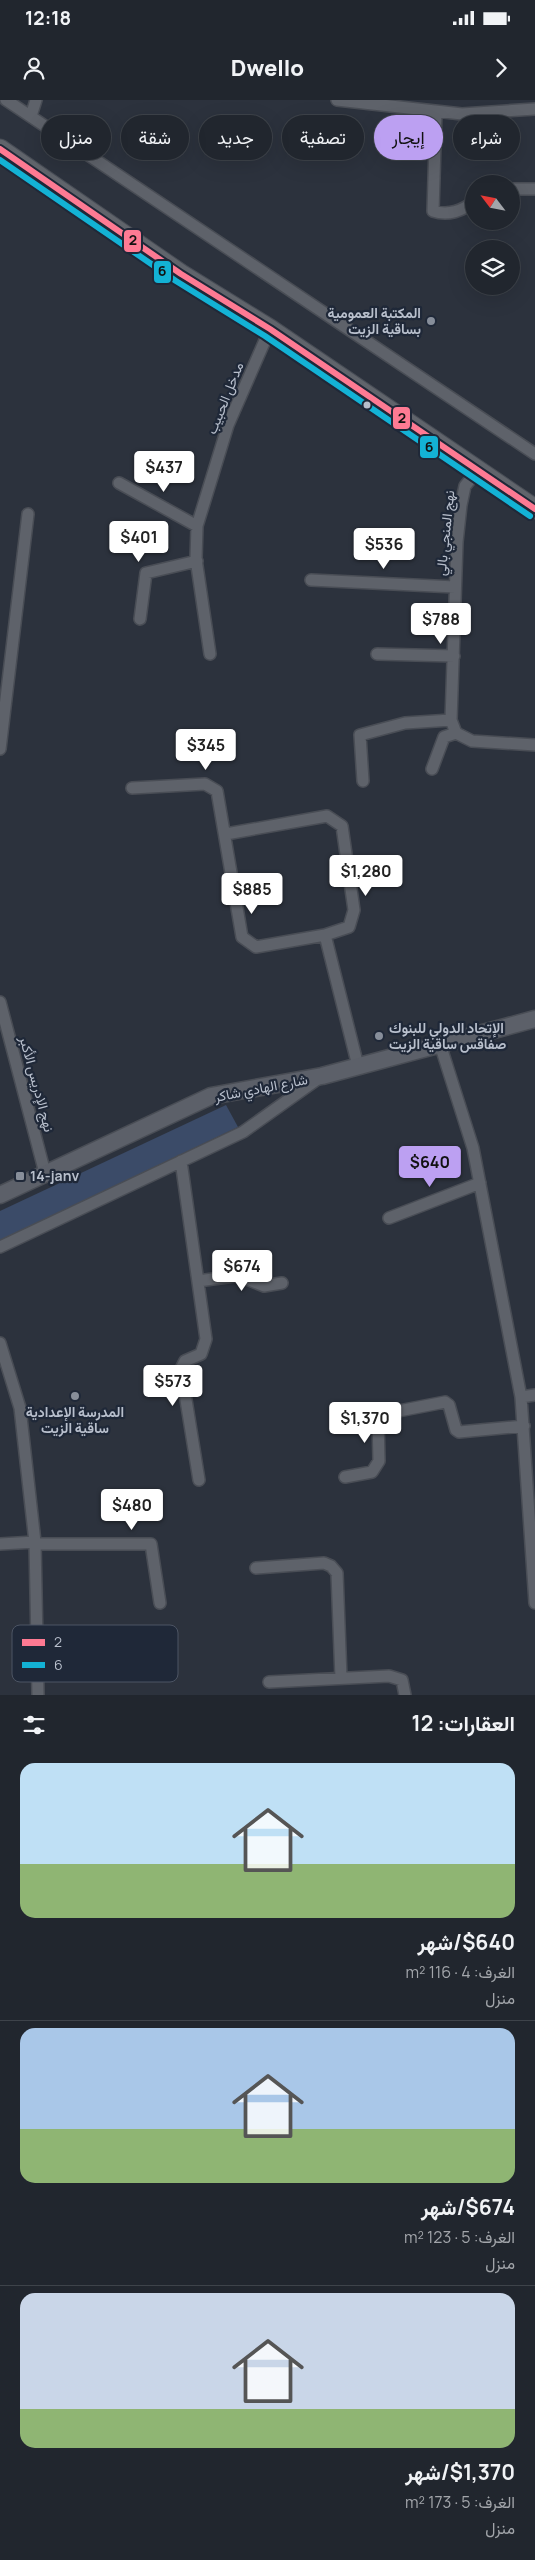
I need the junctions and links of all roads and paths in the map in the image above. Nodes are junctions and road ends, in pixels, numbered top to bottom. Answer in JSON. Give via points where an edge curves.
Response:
{"nodes":[{"id":1,"x":6,"y":100,"type":"edge"},
{"id":2,"x":36,"y":100,"type":"edge"},
{"id":3,"x":337,"y":100,"type":"edge"},
{"id":4,"x":535,"y":109,"type":"edge"},
{"id":5,"x":436,"y":112,"type":"junction"},
{"id":6,"x":31,"y":116,"type":"junction"},
{"id":7,"x":0,"y":149,"type":"edge"},
{"id":8,"x":520,"y":189,"type":"edge"},
{"id":9,"x":535,"y":189,"type":"edge"},
{"id":10,"x":465,"y":207,"type":"edge"},
{"id":11,"x":270,"y":330,"type":"junction"},
{"id":12,"x":535,"y":454,"type":"edge"},
{"id":13,"x":478,"y":470,"type":"junction"},
{"id":14,"x":120,"y":483,"type":"dead end"},
{"id":15,"x":535,"y":508,"type":"edge"},
{"id":16,"x":28,"y":514,"type":"dead end"},
{"id":17,"x":197,"y":526,"type":"junction"},
{"id":18,"x":197,"y":561,"type":"junction"},
{"id":19,"x":312,"y":580,"type":"dead end"},
{"id":20,"x":455,"y":586,"type":"junction"},
{"id":21,"x":140,"y":619,"type":"dead end"},
{"id":22,"x":210,"y":654,"type":"dead end"},
{"id":23,"x":377,"y":654,"type":"dead end"},
{"id":24,"x":454,"y":656,"type":"junction"},
{"id":25,"x":451,"y":720,"type":"junction"},
{"id":26,"x":456,"y":733,"type":"junction"},
{"id":27,"x":535,"y":745,"type":"edge"},
{"id":28,"x":0,"y":749,"type":"edge"},
{"id":29,"x":432,"y":770,"type":"dead end"},
{"id":30,"x":362,"y":781,"type":"dead end"},
{"id":31,"x":132,"y":788,"type":"dead end"},
{"id":32,"x":226,"y":834,"type":"junction"},
{"id":33,"x":325,"y":935,"type":"junction"},
{"id":34,"x":0,"y":1002,"type":"edge"},
{"id":35,"x":535,"y":1019,"type":"edge"},
{"id":36,"x":4,"y":1038,"type":"edge"},
{"id":37,"x":440,"y":1044,"type":"junction"},
{"id":38,"x":358,"y":1066,"type":"junction"},
{"id":39,"x":322,"y":1076,"type":"junction"},
{"id":40,"x":181,"y":1161,"type":"junction"},
{"id":41,"x":45,"y":1174,"type":"junction"},
{"id":42,"x":480,"y":1183,"type":"junction"},
{"id":43,"x":0,"y":1195,"type":"edge"},
{"id":44,"x":389,"y":1218,"type":"dead end"},
{"id":45,"x":0,"y":1247,"type":"edge"},
{"id":46,"x":198,"y":1281,"type":"junction"},
{"id":47,"x":282,"y":1283,"type":"dead end"},
{"id":48,"x":0,"y":1343,"type":"edge"},
{"id":49,"x":535,"y":1395,"type":"edge"},
{"id":50,"x":521,"y":1397,"type":"junction"},
{"id":51,"x":524,"y":1426,"type":"junction"},
{"id":52,"x":345,"y":1477,"type":"dead end"},
{"id":53,"x":198,"y":1480,"type":"dead end"},
{"id":54,"x":35,"y":1543,"type":"junction"},
{"id":55,"x":0,"y":1544,"type":"edge"},
{"id":56,"x":256,"y":1568,"type":"dead end"},
{"id":57,"x":160,"y":1603,"type":"dead end"},
{"id":58,"x":535,"y":1603,"type":"edge"},
{"id":59,"x":37,"y":1625,"type":"edge"},
{"id":60,"x":341,"y":1678,"type":"junction"},
{"id":61,"x":38,"y":1682,"type":"edge"},
{"id":62,"x":269,"y":1682,"type":"dead end"},
{"id":63,"x":38,"y":1695,"type":"edge"},
{"id":64,"x":404,"y":1695,"type":"edge"}],
"edges":[{"from":1,"to":6,"type":"street"},
{"from":2,"to":6,"type":"street"},
{"from":3,"to":5,"type":"street"},
{"from":4,"to":5,"type":"street","via":[[462,114]]},
{"from":5,"to":10,"type":"street","via":[[433,211],[450,213]]},
{"from":6,"to":12,"type":"street"},
{"from":7,"to":11,"type":"main road","via":[[181,274]]},
{"from":8,"to":9,"type":"street"},
{"from":11,"to":13,"type":"main road"},
{"from":11,"to":17,"type":"street","name":"مدخل الحبيب","via":[[228,425]]},
{"from":13,"to":15,"type":"main road"},
{"from":13,"to":20,"type":"street","name":"نهج المنجي بالي","via":[[465,486],[462,496]]},
{"from":14,"to":17,"type":"street"},
{"from":16,"to":28,"type":"street"},
{"from":17,"to":18,"type":"street","name":"مدخل الحبيب"},
{"from":18,"to":21,"type":"street","via":[[146,574]]},
{"from":18,"to":22,"type":"street","name":"مدخل الحبيب"},
{"from":19,"to":20,"type":"street"},
{"from":20,"to":24,"type":"street","name":"نهج المنجي بالي"},
{"from":23,"to":24,"type":"street"},
{"from":24,"to":25,"type":"street","name":"نهج المنجي بالي"},
{"from":25,"to":26,"type":"street","name":"نهج المنجي بالي"},
{"from":25,"to":30,"type":"street","via":[[405,723],[360,735]]},
{"from":26,"to":27,"type":"street","via":[[484,743]]},
{"from":26,"to":29,"type":"street","via":[[444,737]]},
{"from":31,"to":32,"type":"street","via":[[205,784],[217,791]]},
{"from":32,"to":33,"type":"street","via":[[242,937],[256,947]]},
{"from":32,"to":33,"type":"street","via":[[327,816],[342,826],[354,910],[349,927]]},
{"from":33,"to":38,"type":"street"},
{"from":34,"to":36,"type":"street","name":"نهج الإدريس الأكبر"},
{"from":35,"to":37,"type":"main road","name":"شارع الهادي شاكر"},
{"from":36,"to":41,"type":"street","name":"نهج الإدريس الأكبر"},
{"from":37,"to":38,"type":"main road","name":"شارع الهادي شاكر"},
{"from":37,"to":42,"type":"street","via":[[473,1148]]},
{"from":38,"to":39,"type":"main road","name":"شارع الهادي شاكر"},
{"from":39,"to":40,"type":"street","via":[[243,1132]]},
{"from":39,"to":41,"type":"main road","name":"شارع الهادي شاكر","via":[[211,1096]]},
{"from":40,"to":45,"type":"street"},
{"from":40,"to":46,"type":"street"},
{"from":41,"to":43,"type":"main road","name":"شارع الهادي شاكر"},
{"from":42,"to":44,"type":"street"},
{"from":42,"to":50,"type":"street"},
{"from":46,"to":47,"type":"street","via":[[235,1276],[264,1286]]},
{"from":46,"to":53,"type":"street","via":[[205,1346],[201,1354],[185,1361],[181,1369]]},
{"from":48,"to":54,"type":"street","via":[[20,1408]]},
{"from":49,"to":50,"type":"street"},
{"from":50,"to":51,"type":"street"},
{"from":51,"to":52,"type":"street","via":[[459,1432],[450,1405],[445,1402],[383,1414],[378,1419],[378,1466],[372,1472]]},
{"from":51,"to":58,"type":"street"},
{"from":54,"to":55,"type":"street"},
{"from":54,"to":57,"type":"street","via":[[151,1544]]},
{"from":54,"to":59,"type":"street"},
{"from":56,"to":60,"type":"street","via":[[324,1563],[334,1568],[337,1573]]},
{"from":60,"to":62,"type":"street"},
{"from":60,"to":64,"type":"street","via":[[396,1677],[402,1680]]},
{"from":61,"to":63,"type":"street"}]}
